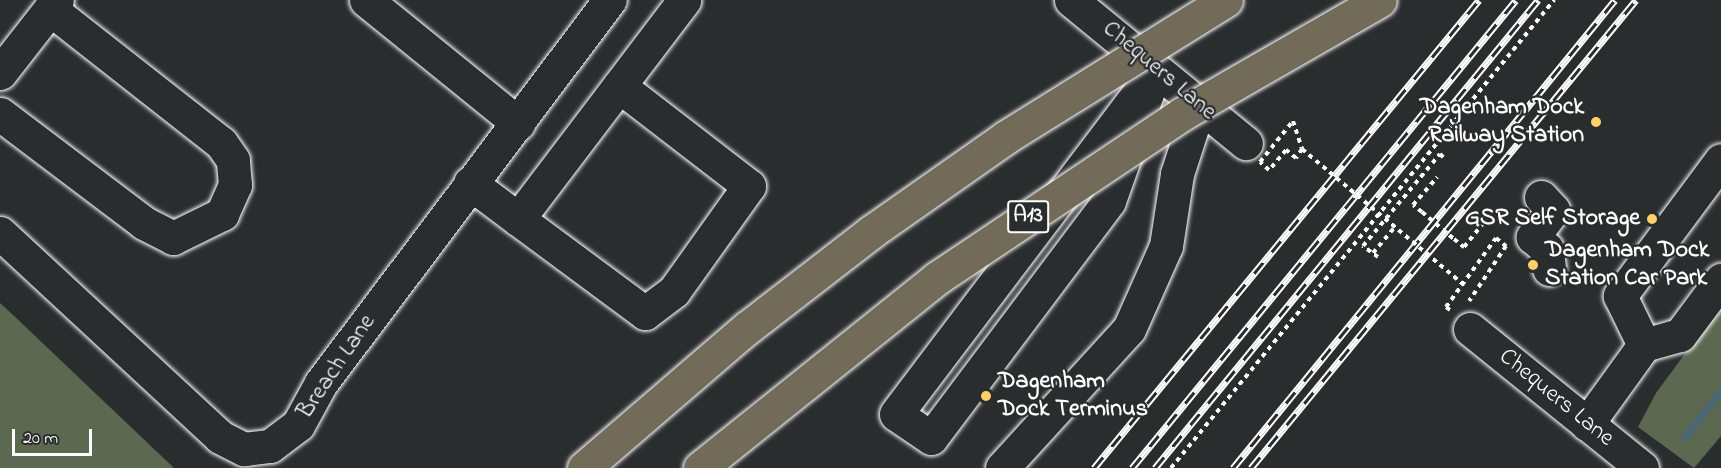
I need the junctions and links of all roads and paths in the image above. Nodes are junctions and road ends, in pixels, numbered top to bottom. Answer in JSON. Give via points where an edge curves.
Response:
{"nodes":[{"id":1,"x":610,"y":0,"type":"edge"},
{"id":2,"x":684,"y":0,"type":"edge"},
{"id":3,"x":1226,"y":0,"type":"edge"},
{"id":4,"x":1380,"y":0,"type":"edge"},
{"id":5,"x":1554,"y":0,"type":"edge"},
{"id":6,"x":370,"y":1,"type":"edge"},
{"id":7,"x":54,"y":4,"type":"edge"},
{"id":8,"x":1087,"y":5,"type":"edge"},
{"id":9,"x":1155,"y":71,"type":"junction"},
{"id":10,"x":0,"y":73,"type":"edge"},
{"id":11,"x":619,"y":86,"type":"junction"},
{"id":12,"x":1199,"y":106,"type":"junction"},
{"id":13,"x":0,"y":114,"type":"edge"},
{"id":14,"x":518,"y":123,"type":"junction"},
{"id":15,"x":1280,"y":137,"type":"dead end"},
{"id":16,"x":1246,"y":143,"type":"dead end"},
{"id":17,"x":1302,"y":149,"type":"junction"},
{"id":18,"x":1277,"y":159,"type":"dead end"},
{"id":19,"x":1445,"y":159,"type":"dead end"},
{"id":20,"x":1721,"y":160,"type":"edge"},
{"id":21,"x":1437,"y":177,"type":"dead end"},
{"id":22,"x":470,"y":183,"type":"junction"},
{"id":23,"x":1540,"y":197,"type":"dead end"},
{"id":24,"x":518,"y":219,"type":"junction"},
{"id":25,"x":1487,"y":219,"type":"dead end"},
{"id":26,"x":1395,"y":227,"type":"junction"},
{"id":27,"x":0,"y":233,"type":"edge"},
{"id":28,"x":1373,"y":253,"type":"junction"},
{"id":29,"x":1377,"y":257,"type":"dead end"},
{"id":30,"x":1549,"y":269,"type":"dead end"},
{"id":31,"x":1721,"y":280,"type":"edge"},
{"id":32,"x":1465,"y":286,"type":"junction"},
{"id":33,"x":1446,"y":307,"type":"dead end"},
{"id":34,"x":1467,"y":319,"type":"joint"},
{"id":35,"x":1644,"y":345,"type":"junction"},
{"id":36,"x":1587,"y":424,"type":"junction"},
{"id":37,"x":584,"y":468,"type":"edge"},
{"id":38,"x":700,"y":468,"type":"edge"},
{"id":39,"x":1002,"y":468,"type":"edge"},
{"id":40,"x":1171,"y":468,"type":"edge"},
{"id":41,"x":1642,"y":468,"type":"edge"}],
"edges":[{"from":1,"to":14,"type":"street","name":"Breach Lane"},
{"from":2,"to":11,"type":"street"},
{"from":3,"to":37,"type":"highway","bridge":true,"via":[[1006,137],[871,232],[747,328]]},
{"from":4,"to":38,"type":"highway","number":"A13","bridge":true,"via":[[1182,114],[937,278]]},
{"from":5,"to":40,"type":"path"},
{"from":6,"to":14,"type":"street"},
{"from":7,"to":10,"type":"street"},
{"from":7,"to":13,"type":"street","via":[[221,143],[233,160],[235,185],[222,214],[173,238],[144,223]]},
{"from":8,"to":9,"type":"street","name":"Chequers Lane"},
{"from":9,"to":9,"type":"street","via":[[1109,201],[932,438],[896,414]]},
{"from":9,"to":12,"type":"street","name":"Chequers Lane"},
{"from":11,"to":24,"type":"street"},
{"from":11,"to":24,"type":"street","via":[[749,186],[674,291],[645,313]]},
{"from":12,"to":16,"type":"street","name":"Chequers Lane"},
{"from":12,"to":39,"type":"street","via":[[1177,174],[1166,246],[1134,320],[1093,374]]},
{"from":14,"to":22,"type":"street","name":"Breach Lane"},
{"from":15,"to":17,"type":"path","via":[[1293,121]]},
{"from":17,"to":18,"type":"path","via":[[1296,158],[1286,150]]},
{"from":17,"to":26,"type":"path","bridge":true},
{"from":19,"to":28,"type":"path","via":[[1440,154],[1363,246]]},
{"from":20,"to":35,"type":"street","via":[[1620,296]]},
{"from":21,"to":25,"type":"path","bridge":true,"via":[[1413,205],[1464,247]]},
{"from":22,"to":24,"type":"street"},
{"from":22,"to":27,"type":"street","name":"Breach Lane","via":[[321,383],[298,425],[283,440],[258,450],[220,437]]},
{"from":23,"to":30,"type":"street","via":[[1553,210],[1527,245],[1547,249]]},
{"from":26,"to":28,"type":"path"},
{"from":26,"to":32,"type":"path","bridge":true},
{"from":28,"to":29,"type":"path"},
{"from":31,"to":35,"type":"street","via":[[1680,335]]},
{"from":32,"to":33,"type":"path"},
{"from":32,"to":34,"type":"path","via":[[1496,238],[1506,246]]},
{"from":34,"to":36,"type":"street","name":"Chequers Lane"},
{"from":35,"to":36,"type":"street"},
{"from":36,"to":41,"type":"street","name":"Chequers Lane"}]}
